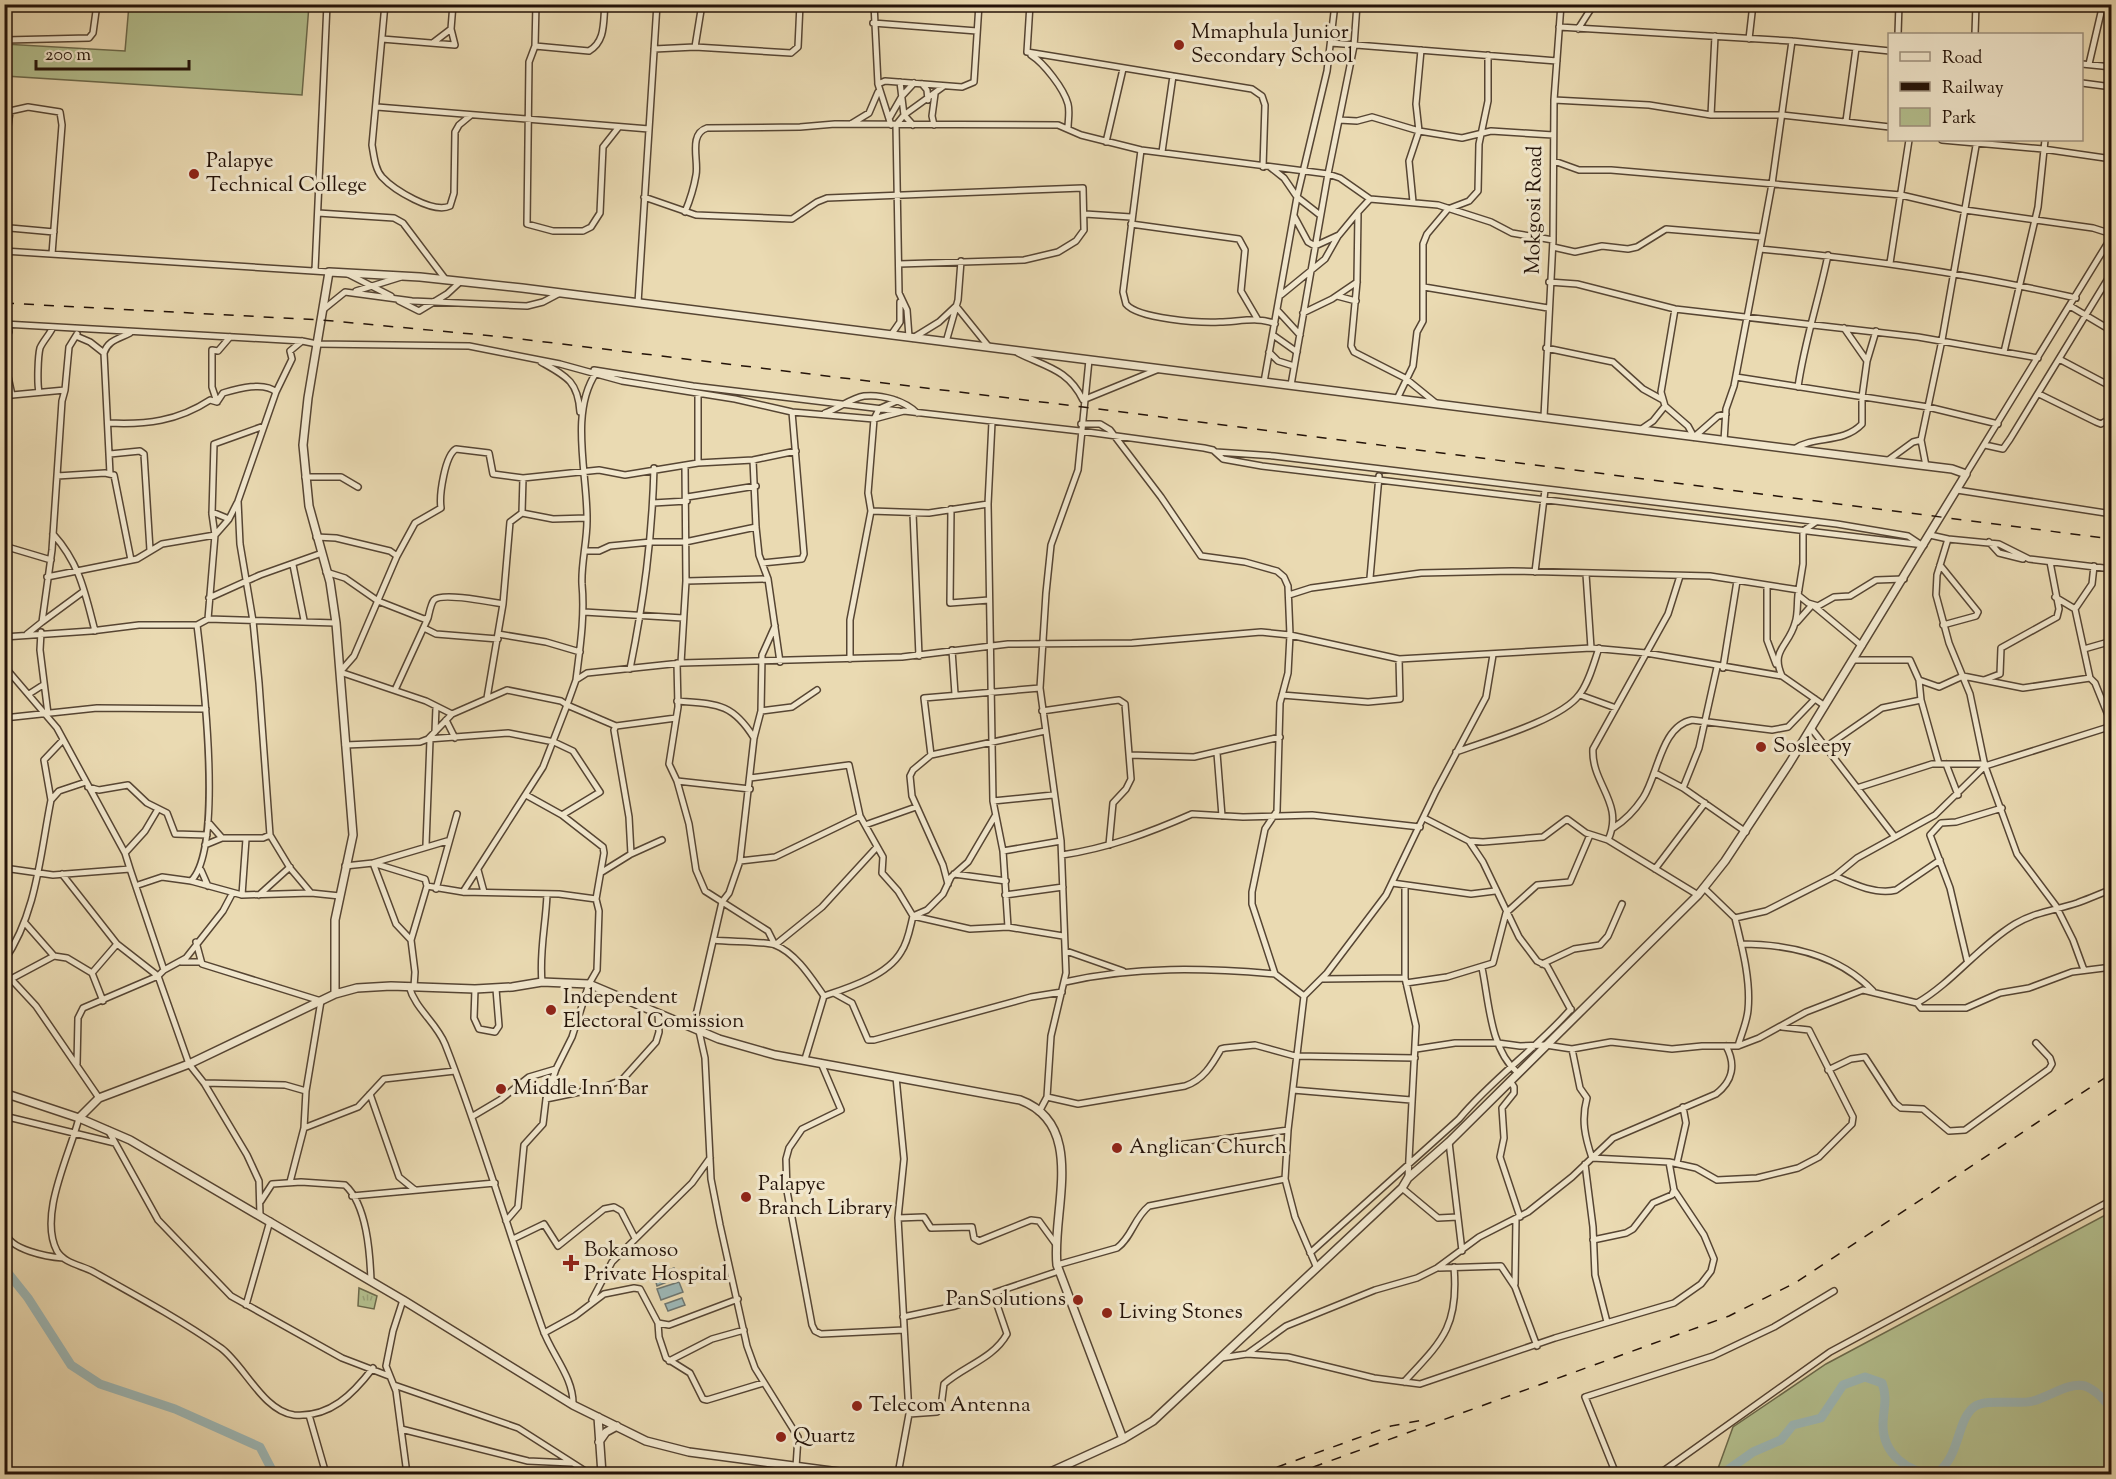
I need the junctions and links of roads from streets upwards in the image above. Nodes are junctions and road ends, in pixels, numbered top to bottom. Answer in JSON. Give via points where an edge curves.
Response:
{"nodes":[{"id":1,"x":6,"y":4,"type":"edge"},
{"id":2,"x":97,"y":4,"type":"edge"},
{"id":3,"x":327,"y":4,"type":"edge"},
{"id":4,"x":385,"y":4,"type":"edge"},
{"id":5,"x":453,"y":4,"type":"edge"},
{"id":6,"x":536,"y":4,"type":"edge"},
{"id":7,"x":605,"y":4,"type":"edge"},
{"id":8,"x":657,"y":4,"type":"edge"},
{"id":9,"x":702,"y":4,"type":"edge"},
{"id":10,"x":800,"y":4,"type":"edge"},
{"id":11,"x":874,"y":4,"type":"edge"},
{"id":12,"x":979,"y":4,"type":"edge"},
{"id":13,"x":1030,"y":4,"type":"edge"},
{"id":14,"x":1335,"y":4,"type":"edge"},
{"id":15,"x":1357,"y":4,"type":"edge"},
{"id":16,"x":1561,"y":4,"type":"edge"},
{"id":17,"x":1594,"y":4,"type":"edge"},
{"id":18,"x":1753,"y":4,"type":"edge"},
{"id":19,"x":1899,"y":4,"type":"edge"},
{"id":20,"x":1976,"y":4,"type":"edge"},
{"id":21,"x":2103,"y":4,"type":"edge"},
{"id":22,"x":4,"y":12,"type":"edge"},
{"id":23,"x":873,"y":23,"type":"junction"},
{"id":24,"x":1559,"y":27,"type":"junction"},
{"id":25,"x":451,"y":29,"type":"junction"},
{"id":26,"x":1578,"y":29,"type":"junction"},
{"id":27,"x":4,"y":30,"type":"edge"},
{"id":28,"x":976,"y":31,"type":"junction"},
{"id":29,"x":1897,"y":33,"type":"edge"},
{"id":30,"x":1975,"y":33,"type":"edge"},
{"id":31,"x":1714,"y":36,"type":"junction"},
{"id":32,"x":382,"y":39,"type":"junction"},
{"id":33,"x":1749,"y":39,"type":"junction"},
{"id":34,"x":5,"y":41,"type":"edge"},
{"id":35,"x":1792,"y":41,"type":"junction"},
{"id":36,"x":434,"y":42,"type":"junction"},
{"id":37,"x":1331,"y":43,"type":"junction"},
{"id":38,"x":535,"y":45,"type":"junction"},
{"id":39,"x":1888,"y":45,"type":"edge"},
{"id":40,"x":695,"y":46,"type":"junction"},
{"id":41,"x":1354,"y":46,"type":"junction"},
{"id":42,"x":1856,"y":48,"type":"junction"},
{"id":43,"x":654,"y":50,"type":"junction"},
{"id":44,"x":1420,"y":50,"type":"junction"},
{"id":45,"x":1881,"y":50,"type":"junction"},
{"id":46,"x":1888,"y":51,"type":"edge"},
{"id":47,"x":1027,"y":52,"type":"junction"},
{"id":48,"x":1488,"y":55,"type":"junction"},
{"id":49,"x":1557,"y":61,"type":"junction"},
{"id":50,"x":2083,"y":64,"type":"edge"},
{"id":51,"x":2089,"y":64,"type":"junction"},
{"id":52,"x":2112,"y":67,"type":"edge"},
{"id":53,"x":1123,"y":69,"type":"junction"},
{"id":54,"x":1173,"y":76,"type":"junction"},
{"id":55,"x":900,"y":82,"type":"junction"},
{"id":56,"x":914,"y":83,"type":"junction"},
{"id":57,"x":2083,"y":83,"type":"edge"},
{"id":58,"x":922,"y":84,"type":"junction"},
{"id":59,"x":934,"y":85,"type":"junction"},
{"id":60,"x":944,"y":86,"type":"junction"},
{"id":61,"x":878,"y":87,"type":"junction"},
{"id":62,"x":2112,"y":87,"type":"edge"},
{"id":63,"x":935,"y":94,"type":"junction"},
{"id":64,"x":902,"y":96,"type":"junction"},
{"id":65,"x":928,"y":100,"type":"junction"},
{"id":66,"x":1554,"y":100,"type":"junction"},
{"id":67,"x":377,"y":107,"type":"junction"},
{"id":68,"x":471,"y":115,"type":"junction"},
{"id":69,"x":904,"y":115,"type":"junction"},
{"id":70,"x":1711,"y":115,"type":"junction"},
{"id":71,"x":1782,"y":115,"type":"junction"},
{"id":72,"x":890,"y":117,"type":"junction"},
{"id":73,"x":528,"y":119,"type":"junction"},
{"id":74,"x":1339,"y":120,"type":"junction"},
{"id":75,"x":1846,"y":122,"type":"junction"},
{"id":76,"x":850,"y":124,"type":"junction"},
{"id":77,"x":934,"y":124,"type":"junction"},
{"id":78,"x":894,"y":125,"type":"junction"},
{"id":79,"x":913,"y":125,"type":"junction"},
{"id":80,"x":1888,"y":127,"type":"edge"},
{"id":81,"x":618,"y":128,"type":"junction"},
{"id":82,"x":1068,"y":128,"type":"junction"},
{"id":83,"x":649,"y":129,"type":"junction"},
{"id":84,"x":2112,"y":129,"type":"edge"},
{"id":85,"x":1419,"y":131,"type":"junction"},
{"id":86,"x":1480,"y":135,"type":"junction"},
{"id":87,"x":1553,"y":135,"type":"junction"},
{"id":88,"x":1909,"y":141,"type":"edge"},
{"id":89,"x":1977,"y":141,"type":"edge"},
{"id":90,"x":2044,"y":141,"type":"edge"},
{"id":91,"x":1106,"y":142,"type":"junction"},
{"id":92,"x":2043,"y":149,"type":"junction"},
{"id":93,"x":1141,"y":150,"type":"junction"},
{"id":94,"x":1162,"y":152,"type":"junction"},
{"id":95,"x":4,"y":157,"type":"edge"},
{"id":96,"x":2110,"y":158,"type":"edge"},
{"id":97,"x":1554,"y":161,"type":"junction"},
{"id":98,"x":1263,"y":167,"type":"junction"},
{"id":99,"x":1270,"y":167,"type":"junction"},
{"id":100,"x":1303,"y":169,"type":"junction"},
{"id":101,"x":1328,"y":174,"type":"junction"},
{"id":102,"x":1772,"y":184,"type":"junction"},
{"id":103,"x":897,"y":195,"type":"junction"},
{"id":104,"x":1901,"y":195,"type":"junction"},
{"id":105,"x":644,"y":197,"type":"junction"},
{"id":106,"x":1297,"y":197,"type":"junction"},
{"id":107,"x":1370,"y":199,"type":"junction"},
{"id":108,"x":1413,"y":202,"type":"junction"},
{"id":109,"x":1448,"y":209,"type":"junction"},
{"id":110,"x":1965,"y":210,"type":"junction"},
{"id":111,"x":685,"y":212,"type":"junction"},
{"id":112,"x":1358,"y":212,"type":"junction"},
{"id":113,"x":318,"y":213,"type":"junction"},
{"id":114,"x":1085,"y":214,"type":"junction"},
{"id":115,"x":1320,"y":214,"type":"junction"},
{"id":116,"x":1294,"y":216,"type":"junction"},
{"id":117,"x":2036,"y":219,"type":"junction"},
{"id":118,"x":1131,"y":221,"type":"junction"},
{"id":119,"x":4,"y":224,"type":"edge"},
{"id":120,"x":54,"y":232,"type":"junction"},
{"id":121,"x":1339,"y":235,"type":"junction"},
{"id":122,"x":2112,"y":235,"type":"edge"},
{"id":123,"x":1762,"y":237,"type":"junction"},
{"id":124,"x":1553,"y":244,"type":"junction"},
{"id":125,"x":1315,"y":246,"type":"junction"},
{"id":126,"x":2108,"y":247,"type":"edge"},
{"id":127,"x":1760,"y":249,"type":"junction"},
{"id":128,"x":4,"y":251,"type":"edge"},
{"id":129,"x":52,"y":254,"type":"junction"},
{"id":130,"x":1828,"y":255,"type":"junction"},
{"id":131,"x":961,"y":261,"type":"junction"},
{"id":132,"x":1890,"y":263,"type":"junction"},
{"id":133,"x":898,"y":264,"type":"junction"},
{"id":134,"x":315,"y":270,"type":"junction"},
{"id":135,"x":329,"y":272,"type":"junction"},
{"id":136,"x":1955,"y":272,"type":"junction"},
{"id":137,"x":2112,"y":272,"type":"edge"},
{"id":138,"x":345,"y":273,"type":"junction"},
{"id":139,"x":1310,"y":273,"type":"junction"},
{"id":140,"x":406,"y":276,"type":"junction"},
{"id":141,"x":446,"y":280,"type":"junction"},
{"id":142,"x":460,"y":282,"type":"junction"},
{"id":143,"x":1357,"y":282,"type":"junction"},
{"id":144,"x":1549,"y":282,"type":"junction"},
{"id":145,"x":2020,"y":285,"type":"junction"},
{"id":146,"x":370,"y":286,"type":"junction"},
{"id":147,"x":1424,"y":287,"type":"junction"},
{"id":148,"x":355,"y":291,"type":"junction"},
{"id":149,"x":560,"y":293,"type":"junction"},
{"id":150,"x":1281,"y":296,"type":"junction"},
{"id":151,"x":1337,"y":296,"type":"junction"},
{"id":152,"x":2076,"y":298,"type":"junction"},
{"id":153,"x":396,"y":299,"type":"junction"},
{"id":154,"x":435,"y":301,"type":"junction"},
{"id":155,"x":1356,"y":301,"type":"junction"},
{"id":156,"x":900,"y":302,"type":"junction"},
{"id":157,"x":638,"y":303,"type":"junction"},
{"id":158,"x":956,"y":306,"type":"junction"},
{"id":159,"x":2070,"y":306,"type":"junction"},
{"id":160,"x":1548,"y":308,"type":"junction"},
{"id":161,"x":324,"y":309,"type":"junction"},
{"id":162,"x":1675,"y":309,"type":"junction"},
{"id":163,"x":1278,"y":311,"type":"junction"},
{"id":164,"x":1303,"y":313,"type":"junction"},
{"id":165,"x":1746,"y":316,"type":"junction"},
{"id":166,"x":2085,"y":316,"type":"junction"},
{"id":167,"x":1257,"y":320,"type":"junction"},
{"id":168,"x":1814,"y":323,"type":"junction"},
{"id":169,"x":1275,"y":324,"type":"junction"},
{"id":170,"x":6,"y":325,"type":"edge"},
{"id":171,"x":53,"y":327,"type":"junction"},
{"id":172,"x":1844,"y":327,"type":"junction"},
{"id":173,"x":78,"y":329,"type":"junction"},
{"id":174,"x":2112,"y":330,"type":"edge"},
{"id":175,"x":1876,"y":331,"type":"junction"},
{"id":176,"x":131,"y":332,"type":"junction"},
{"id":177,"x":1273,"y":334,"type":"junction"},
{"id":178,"x":891,"y":335,"type":"junction"},
{"id":179,"x":1300,"y":335,"type":"junction"},
{"id":180,"x":76,"y":336,"type":"junction"},
{"id":181,"x":230,"y":337,"type":"junction"},
{"id":182,"x":4,"y":338,"type":"edge"},
{"id":183,"x":911,"y":338,"type":"junction"},
{"id":184,"x":1942,"y":340,"type":"junction"},
{"id":185,"x":302,"y":341,"type":"junction"},
{"id":186,"x":946,"y":342,"type":"junction"},
{"id":187,"x":317,"y":344,"type":"junction"},
{"id":188,"x":990,"y":348,"type":"junction"},
{"id":189,"x":1546,"y":348,"type":"junction"},
{"id":190,"x":1015,"y":351,"type":"junction"},
{"id":191,"x":1269,"y":352,"type":"junction"},
{"id":192,"x":1297,"y":352,"type":"junction"},
{"id":193,"x":2004,"y":352,"type":"junction"},
{"id":194,"x":104,"y":353,"type":"junction"},
{"id":195,"x":2038,"y":357,"type":"junction"},
{"id":196,"x":4,"y":358,"type":"edge"},
{"id":197,"x":535,"y":359,"type":"junction"},
{"id":198,"x":2059,"y":359,"type":"junction"},
{"id":199,"x":1089,"y":360,"type":"junction"},
{"id":200,"x":1867,"y":361,"type":"junction"},
{"id":201,"x":1294,"y":366,"type":"junction"},
{"id":202,"x":1160,"y":368,"type":"junction"},
{"id":203,"x":583,"y":370,"type":"junction"},
{"id":204,"x":596,"y":373,"type":"junction"},
{"id":205,"x":1736,"y":377,"type":"junction"},
{"id":206,"x":1405,"y":378,"type":"junction"},
{"id":207,"x":1264,"y":382,"type":"junction"},
{"id":208,"x":1291,"y":385,"type":"junction"},
{"id":209,"x":1798,"y":387,"type":"junction"},
{"id":210,"x":2112,"y":387,"type":"edge"},
{"id":211,"x":65,"y":390,"type":"junction"},
{"id":212,"x":39,"y":392,"type":"junction"},
{"id":213,"x":276,"y":392,"type":"junction"},
{"id":214,"x":2039,"y":393,"type":"junction"},
{"id":215,"x":698,"y":394,"type":"junction"},
{"id":216,"x":12,"y":395,"type":"junction"},
{"id":217,"x":1862,"y":397,"type":"junction"},
{"id":218,"x":4,"y":398,"type":"edge"},
{"id":219,"x":1397,"y":399,"type":"junction"},
{"id":220,"x":897,"y":400,"type":"junction"},
{"id":221,"x":1083,"y":400,"type":"junction"},
{"id":222,"x":217,"y":402,"type":"junction"},
{"id":223,"x":1664,"y":403,"type":"junction"},
{"id":224,"x":1437,"y":404,"type":"junction"},
{"id":225,"x":843,"y":405,"type":"junction"},
{"id":226,"x":1929,"y":407,"type":"junction"},
{"id":227,"x":879,"y":409,"type":"junction"},
{"id":228,"x":904,"y":411,"type":"junction"},
{"id":229,"x":792,"y":412,"type":"junction"},
{"id":230,"x":917,"y":413,"type":"junction"},
{"id":231,"x":822,"y":414,"type":"junction"},
{"id":232,"x":1725,"y":414,"type":"junction"},
{"id":233,"x":1544,"y":417,"type":"junction"},
{"id":234,"x":2112,"y":417,"type":"edge"},
{"id":235,"x":874,"y":418,"type":"junction"},
{"id":236,"x":581,"y":420,"type":"junction"},
{"id":237,"x":992,"y":422,"type":"junction"},
{"id":238,"x":108,"y":423,"type":"junction"},
{"id":239,"x":1998,"y":424,"type":"junction"},
{"id":240,"x":264,"y":426,"type":"junction"},
{"id":241,"x":1081,"y":427,"type":"junction"},
{"id":242,"x":1640,"y":430,"type":"junction"},
{"id":243,"x":1114,"y":435,"type":"junction"},
{"id":244,"x":1694,"y":437,"type":"junction"},
{"id":245,"x":1921,"y":440,"type":"junction"},
{"id":246,"x":1724,"y":441,"type":"junction"},
{"id":247,"x":1985,"y":445,"type":"junction"},
{"id":248,"x":1794,"y":449,"type":"junction"},
{"id":249,"x":796,"y":451,"type":"junction"},
{"id":250,"x":1216,"y":452,"type":"junction"},
{"id":251,"x":110,"y":454,"type":"junction"},
{"id":252,"x":753,"y":460,"type":"junction"},
{"id":253,"x":1887,"y":460,"type":"junction"},
{"id":254,"x":698,"y":463,"type":"junction"},
{"id":255,"x":685,"y":466,"type":"junction"},
{"id":256,"x":1926,"y":466,"type":"junction"},
{"id":257,"x":654,"y":468,"type":"junction"},
{"id":258,"x":1381,"y":471,"type":"junction"},
{"id":259,"x":584,"y":472,"type":"junction"},
{"id":260,"x":110,"y":474,"type":"junction"},
{"id":261,"x":1966,"y":474,"type":"junction"},
{"id":262,"x":57,"y":476,"type":"junction"},
{"id":263,"x":305,"y":477,"type":"junction"},
{"id":264,"x":523,"y":478,"type":"junction"},
{"id":265,"x":1378,"y":478,"type":"junction"},
{"id":266,"x":756,"y":486,"type":"junction"},
{"id":267,"x":358,"y":487,"type":"dead end"},
{"id":268,"x":1545,"y":490,"type":"junction"},
{"id":269,"x":1957,"y":490,"type":"junction"},
{"id":270,"x":687,"y":499,"type":"junction"},
{"id":271,"x":238,"y":501,"type":"junction"},
{"id":272,"x":1544,"y":501,"type":"junction"},
{"id":273,"x":653,"y":503,"type":"junction"},
{"id":274,"x":988,"y":504,"type":"junction"},
{"id":275,"x":951,"y":509,"type":"junction"},
{"id":276,"x":871,"y":511,"type":"junction"},
{"id":277,"x":212,"y":512,"type":"junction"},
{"id":278,"x":522,"y":513,"type":"junction"},
{"id":279,"x":913,"y":513,"type":"junction"},
{"id":280,"x":2112,"y":513,"type":"edge"},
{"id":281,"x":587,"y":518,"type":"junction"},
{"id":282,"x":229,"y":519,"type":"junction"},
{"id":283,"x":1816,"y":522,"type":"junction"},
{"id":284,"x":756,"y":527,"type":"junction"},
{"id":285,"x":1803,"y":531,"type":"junction"},
{"id":286,"x":53,"y":534,"type":"junction"},
{"id":287,"x":215,"y":535,"type":"junction"},
{"id":288,"x":1930,"y":535,"type":"junction"},
{"id":289,"x":316,"y":537,"type":"junction"},
{"id":290,"x":1948,"y":539,"type":"junction"},
{"id":291,"x":651,"y":542,"type":"junction"},
{"id":292,"x":685,"y":542,"type":"junction"},
{"id":293,"x":1922,"y":545,"type":"junction"},
{"id":294,"x":4,"y":546,"type":"edge"},
{"id":295,"x":150,"y":550,"type":"junction"},
{"id":296,"x":586,"y":551,"type":"junction"},
{"id":297,"x":322,"y":554,"type":"junction"},
{"id":298,"x":397,"y":556,"type":"junction"},
{"id":299,"x":51,"y":560,"type":"junction"},
{"id":300,"x":131,"y":560,"type":"junction"},
{"id":301,"x":2050,"y":562,"type":"junction"},
{"id":302,"x":762,"y":563,"type":"junction"},
{"id":303,"x":293,"y":565,"type":"junction"},
{"id":304,"x":1940,"y":565,"type":"junction"},
{"id":305,"x":2094,"y":566,"type":"junction"},
{"id":306,"x":2112,"y":569,"type":"edge"},
{"id":307,"x":79,"y":572,"type":"junction"},
{"id":308,"x":326,"y":572,"type":"junction"},
{"id":309,"x":1535,"y":572,"type":"junction"},
{"id":310,"x":1586,"y":574,"type":"junction"},
{"id":311,"x":1680,"y":576,"type":"junction"},
{"id":312,"x":47,"y":577,"type":"junction"},
{"id":313,"x":1370,"y":578,"type":"junction"},
{"id":314,"x":768,"y":579,"type":"junction"},
{"id":315,"x":1904,"y":579,"type":"junction"},
{"id":316,"x":246,"y":581,"type":"junction"},
{"id":317,"x":686,"y":581,"type":"junction"},
{"id":318,"x":1737,"y":581,"type":"junction"},
{"id":319,"x":1767,"y":586,"type":"junction"},
{"id":320,"x":84,"y":591,"type":"junction"},
{"id":321,"x":1799,"y":592,"type":"junction"},
{"id":322,"x":1289,"y":595,"type":"junction"},
{"id":323,"x":2055,"y":597,"type":"junction"},
{"id":324,"x":209,"y":598,"type":"junction"},
{"id":325,"x":989,"y":600,"type":"junction"},
{"id":326,"x":378,"y":601,"type":"junction"},
{"id":327,"x":503,"y":604,"type":"junction"},
{"id":328,"x":1813,"y":605,"type":"junction"},
{"id":329,"x":2075,"y":609,"type":"junction"},
{"id":330,"x":584,"y":612,"type":"junction"},
{"id":331,"x":428,"y":618,"type":"junction"},
{"id":332,"x":640,"y":618,"type":"junction"},
{"id":333,"x":683,"y":618,"type":"junction"},
{"id":334,"x":208,"y":619,"type":"junction"},
{"id":335,"x":304,"y":620,"type":"junction"},
{"id":336,"x":253,"y":621,"type":"junction"},
{"id":337,"x":41,"y":623,"type":"junction"},
{"id":338,"x":336,"y":623,"type":"junction"},
{"id":339,"x":1796,"y":623,"type":"junction"},
{"id":340,"x":1943,"y":625,"type":"junction"},
{"id":341,"x":197,"y":626,"type":"junction"},
{"id":342,"x":776,"y":626,"type":"junction"},
{"id":343,"x":424,"y":628,"type":"junction"},
{"id":344,"x":95,"y":631,"type":"junction"},
{"id":345,"x":27,"y":634,"type":"junction"},
{"id":346,"x":42,"y":634,"type":"junction"},
{"id":347,"x":1290,"y":635,"type":"junction"},
{"id":348,"x":4,"y":637,"type":"edge"},
{"id":349,"x":498,"y":637,"type":"junction"},
{"id":350,"x":2112,"y":641,"type":"edge"},
{"id":351,"x":990,"y":645,"type":"junction"},
{"id":352,"x":1043,"y":645,"type":"junction"},
{"id":353,"x":1862,"y":646,"type":"junction"},
{"id":354,"x":1591,"y":648,"type":"junction"},
{"id":355,"x":1599,"y":648,"type":"junction"},
{"id":356,"x":2084,"y":649,"type":"junction"},
{"id":357,"x":952,"y":651,"type":"junction"},
{"id":358,"x":580,"y":652,"type":"junction"},
{"id":359,"x":1646,"y":653,"type":"junction"},
{"id":360,"x":1493,"y":655,"type":"junction"},
{"id":361,"x":919,"y":656,"type":"junction"},
{"id":362,"x":850,"y":659,"type":"junction"},
{"id":363,"x":1399,"y":659,"type":"junction"},
{"id":364,"x":1854,"y":660,"type":"junction"},
{"id":365,"x":761,"y":661,"type":"junction"},
{"id":366,"x":780,"y":662,"type":"junction"},
{"id":367,"x":679,"y":663,"type":"junction"},
{"id":368,"x":4,"y":666,"type":"edge"},
{"id":369,"x":1777,"y":666,"type":"junction"},
{"id":370,"x":1720,"y":667,"type":"junction"},
{"id":371,"x":630,"y":669,"type":"junction"},
{"id":372,"x":340,"y":672,"type":"junction"},
{"id":373,"x":1782,"y":676,"type":"junction"},
{"id":374,"x":1963,"y":676,"type":"junction"},
{"id":375,"x":2090,"y":678,"type":"junction"},
{"id":376,"x":576,"y":680,"type":"junction"},
{"id":377,"x":1919,"y":680,"type":"junction"},
{"id":378,"x":1983,"y":681,"type":"junction"},
{"id":379,"x":43,"y":686,"type":"junction"},
{"id":380,"x":1040,"y":688,"type":"junction"},
{"id":381,"x":395,"y":690,"type":"junction"},
{"id":382,"x":817,"y":690,"type":"dead end"},
{"id":383,"x":990,"y":690,"type":"junction"},
{"id":384,"x":28,"y":694,"type":"junction"},
{"id":385,"x":955,"y":694,"type":"junction"},
{"id":386,"x":1282,"y":695,"type":"junction"},
{"id":387,"x":1580,"y":695,"type":"junction"},
{"id":388,"x":487,"y":698,"type":"junction"},
{"id":389,"x":1815,"y":699,"type":"junction"},
{"id":390,"x":677,"y":700,"type":"junction"},
{"id":391,"x":1921,"y":700,"type":"junction"},
{"id":392,"x":567,"y":705,"type":"junction"},
{"id":393,"x":436,"y":706,"type":"junction"},
{"id":394,"x":1825,"y":706,"type":"junction"},
{"id":395,"x":1616,"y":708,"type":"junction"},
{"id":396,"x":206,"y":709,"type":"junction"},
{"id":397,"x":760,"y":711,"type":"junction"},
{"id":398,"x":1042,"y":711,"type":"junction"},
{"id":399,"x":48,"y":714,"type":"junction"},
{"id":400,"x":452,"y":714,"type":"junction"},
{"id":401,"x":4,"y":718,"type":"edge"},
{"id":402,"x":676,"y":718,"type":"junction"},
{"id":403,"x":446,"y":720,"type":"junction"},
{"id":404,"x":1706,"y":722,"type":"junction"},
{"id":405,"x":616,"y":726,"type":"junction"},
{"id":406,"x":2112,"y":726,"type":"edge"},
{"id":407,"x":1811,"y":728,"type":"junction"},
{"id":408,"x":435,"y":732,"type":"junction"},
{"id":409,"x":1045,"y":732,"type":"junction"},
{"id":410,"x":455,"y":738,"type":"junction"},
{"id":411,"x":754,"y":738,"type":"junction"},
{"id":412,"x":1280,"y":738,"type":"junction"},
{"id":413,"x":429,"y":739,"type":"junction"},
{"id":414,"x":63,"y":740,"type":"junction"},
{"id":415,"x":992,"y":741,"type":"junction"},
{"id":416,"x":554,"y":742,"type":"junction"},
{"id":417,"x":345,"y":745,"type":"junction"},
{"id":418,"x":1827,"y":746,"type":"junction"},
{"id":419,"x":1456,"y":752,"type":"junction"},
{"id":420,"x":1217,"y":753,"type":"junction"},
{"id":421,"x":931,"y":755,"type":"junction"},
{"id":422,"x":1130,"y":756,"type":"junction"},
{"id":423,"x":1943,"y":764,"type":"junction"},
{"id":424,"x":1985,"y":765,"type":"junction"},
{"id":425,"x":1655,"y":773,"type":"junction"},
{"id":426,"x":750,"y":778,"type":"junction"},
{"id":427,"x":677,"y":781,"type":"junction"},
{"id":428,"x":87,"y":785,"type":"junction"},
{"id":429,"x":1683,"y":788,"type":"junction"},
{"id":430,"x":1857,"y":788,"type":"junction"},
{"id":431,"x":750,"y":789,"type":"junction"},
{"id":432,"x":526,"y":795,"type":"junction"},
{"id":433,"x":1053,"y":795,"type":"junction"},
{"id":434,"x":1958,"y":795,"type":"junction"},
{"id":435,"x":51,"y":800,"type":"junction"},
{"id":436,"x":993,"y":801,"type":"junction"},
{"id":437,"x":1705,"y":803,"type":"junction"},
{"id":438,"x":916,"y":807,"type":"junction"},
{"id":439,"x":2002,"y":808,"type":"junction"},
{"id":440,"x":158,"y":809,"type":"junction"},
{"id":441,"x":457,"y":814,"type":"dead end"},
{"id":442,"x":995,"y":815,"type":"junction"},
{"id":443,"x":1273,"y":815,"type":"junction"},
{"id":444,"x":1935,"y":815,"type":"junction"},
{"id":445,"x":562,"y":816,"type":"junction"},
{"id":446,"x":860,"y":816,"type":"junction"},
{"id":447,"x":1222,"y":816,"type":"junction"},
{"id":448,"x":1424,"y":818,"type":"junction"},
{"id":449,"x":208,"y":822,"type":"junction"},
{"id":450,"x":1941,"y":823,"type":"junction"},
{"id":451,"x":1919,"y":824,"type":"junction"},
{"id":452,"x":865,"y":825,"type":"junction"},
{"id":453,"x":1420,"y":827,"type":"junction"},
{"id":454,"x":1613,"y":828,"type":"junction"},
{"id":455,"x":1746,"y":832,"type":"junction"},
{"id":456,"x":207,"y":835,"type":"junction"},
{"id":457,"x":270,"y":835,"type":"junction"},
{"id":458,"x":1590,"y":835,"type":"junction"},
{"id":459,"x":1930,"y":835,"type":"junction"},
{"id":460,"x":1895,"y":837,"type":"junction"},
{"id":461,"x":222,"y":838,"type":"junction"},
{"id":462,"x":246,"y":839,"type":"junction"},
{"id":463,"x":663,"y":840,"type":"dead end"},
{"id":464,"x":1608,"y":840,"type":"junction"},
{"id":465,"x":447,"y":841,"type":"junction"},
{"id":466,"x":1061,"y":841,"type":"junction"},
{"id":467,"x":1469,"y":841,"type":"junction"},
{"id":468,"x":205,"y":845,"type":"junction"},
{"id":469,"x":1109,"y":845,"type":"junction"},
{"id":470,"x":426,"y":846,"type":"junction"},
{"id":471,"x":877,"y":847,"type":"junction"},
{"id":472,"x":1003,"y":851,"type":"junction"},
{"id":473,"x":124,"y":854,"type":"junction"},
{"id":474,"x":631,"y":854,"type":"junction"},
{"id":475,"x":1062,"y":855,"type":"junction"},
{"id":476,"x":1940,"y":860,"type":"junction"},
{"id":477,"x":741,"y":861,"type":"junction"},
{"id":478,"x":373,"y":863,"type":"junction"},
{"id":479,"x":345,"y":866,"type":"junction"},
{"id":480,"x":290,"y":867,"type":"junction"},
{"id":481,"x":4,"y":868,"type":"edge"},
{"id":482,"x":130,"y":869,"type":"junction"},
{"id":483,"x":1655,"y":869,"type":"junction"},
{"id":484,"x":201,"y":870,"type":"junction"},
{"id":485,"x":478,"y":870,"type":"junction"},
{"id":486,"x":603,"y":872,"type":"junction"},
{"id":487,"x":38,"y":874,"type":"junction"},
{"id":488,"x":62,"y":874,"type":"junction"},
{"id":489,"x":954,"y":874,"type":"junction"},
{"id":490,"x":1835,"y":876,"type":"junction"},
{"id":491,"x":191,"y":881,"type":"junction"},
{"id":492,"x":1006,"y":881,"type":"junction"},
{"id":493,"x":1392,"y":883,"type":"junction"},
{"id":494,"x":948,"y":884,"type":"junction"},
{"id":495,"x":138,"y":885,"type":"junction"},
{"id":496,"x":1405,"y":885,"type":"junction"},
{"id":497,"x":208,"y":886,"type":"junction"},
{"id":498,"x":427,"y":886,"type":"junction"},
{"id":499,"x":1063,"y":887,"type":"junction"},
{"id":500,"x":1704,"y":888,"type":"junction"},
{"id":501,"x":436,"y":889,"type":"junction"},
{"id":502,"x":2112,"y":889,"type":"edge"},
{"id":503,"x":1495,"y":891,"type":"junction"},
{"id":504,"x":463,"y":892,"type":"junction"},
{"id":505,"x":484,"y":892,"type":"junction"},
{"id":506,"x":311,"y":893,"type":"junction"},
{"id":507,"x":232,"y":894,"type":"junction"},
{"id":508,"x":547,"y":894,"type":"junction"},
{"id":509,"x":242,"y":895,"type":"junction"},
{"id":510,"x":259,"y":895,"type":"junction"},
{"id":511,"x":1005,"y":895,"type":"junction"},
{"id":512,"x":1698,"y":895,"type":"junction"},
{"id":513,"x":340,"y":896,"type":"junction"},
{"id":514,"x":596,"y":900,"type":"junction"},
{"id":515,"x":722,"y":902,"type":"junction"},
{"id":516,"x":1622,"y":904,"type":"dead end"},
{"id":517,"x":2056,"y":906,"type":"junction"},
{"id":518,"x":1506,"y":913,"type":"junction"},
{"id":519,"x":913,"y":916,"type":"junction"},
{"id":520,"x":1735,"y":918,"type":"junction"},
{"id":521,"x":25,"y":923,"type":"junction"},
{"id":522,"x":1008,"y":927,"type":"junction"},
{"id":523,"x":1063,"y":936,"type":"junction"},
{"id":524,"x":411,"y":940,"type":"junction"},
{"id":525,"x":714,"y":940,"type":"junction"},
{"id":526,"x":196,"y":942,"type":"junction"},
{"id":527,"x":117,"y":944,"type":"junction"},
{"id":528,"x":1741,"y":944,"type":"junction"},
{"id":529,"x":775,"y":945,"type":"junction"},
{"id":530,"x":1066,"y":951,"type":"junction"},
{"id":531,"x":54,"y":956,"type":"junction"},
{"id":532,"x":4,"y":960,"type":"edge"},
{"id":533,"x":1967,"y":960,"type":"junction"},
{"id":534,"x":182,"y":962,"type":"junction"},
{"id":535,"x":200,"y":962,"type":"junction"},
{"id":536,"x":1542,"y":963,"type":"junction"},
{"id":537,"x":2112,"y":967,"type":"edge"},
{"id":538,"x":1482,"y":968,"type":"junction"},
{"id":539,"x":164,"y":970,"type":"junction"},
{"id":540,"x":2084,"y":970,"type":"junction"},
{"id":541,"x":4,"y":971,"type":"edge"},
{"id":542,"x":1125,"y":972,"type":"junction"},
{"id":543,"x":92,"y":973,"type":"junction"},
{"id":544,"x":1275,"y":974,"type":"junction"},
{"id":545,"x":158,"y":976,"type":"junction"},
{"id":546,"x":11,"y":979,"type":"junction"},
{"id":547,"x":1322,"y":979,"type":"junction"},
{"id":548,"x":1405,"y":981,"type":"junction"},
{"id":549,"x":542,"y":982,"type":"junction"},
{"id":550,"x":1065,"y":982,"type":"junction"},
{"id":551,"x":4,"y":983,"type":"edge"},
{"id":552,"x":589,"y":984,"type":"junction"},
{"id":553,"x":411,"y":986,"type":"junction"},
{"id":554,"x":496,"y":988,"type":"junction"},
{"id":555,"x":475,"y":989,"type":"junction"},
{"id":556,"x":1873,"y":991,"type":"junction"},
{"id":557,"x":1062,"y":992,"type":"junction"},
{"id":558,"x":335,"y":993,"type":"junction"},
{"id":559,"x":834,"y":993,"type":"junction"},
{"id":560,"x":824,"y":996,"type":"junction"},
{"id":561,"x":1304,"y":996,"type":"junction"},
{"id":562,"x":103,"y":1001,"type":"junction"},
{"id":563,"x":321,"y":1001,"type":"junction"},
{"id":564,"x":1917,"y":1003,"type":"junction"},
{"id":565,"x":1573,"y":1012,"type":"junction"},
{"id":566,"x":658,"y":1014,"type":"junction"},
{"id":567,"x":1781,"y":1027,"type":"junction"},
{"id":568,"x":696,"y":1029,"type":"junction"},
{"id":569,"x":1498,"y":1043,"type":"junction"},
{"id":570,"x":2036,"y":1043,"type":"dead end"},
{"id":571,"x":1546,"y":1044,"type":"junction"},
{"id":572,"x":1535,"y":1046,"type":"junction"},
{"id":573,"x":1726,"y":1046,"type":"junction"},
{"id":574,"x":1738,"y":1046,"type":"junction"},
{"id":575,"x":1416,"y":1049,"type":"junction"},
{"id":576,"x":1572,"y":1049,"type":"junction"},
{"id":577,"x":1295,"y":1056,"type":"junction"},
{"id":578,"x":1415,"y":1058,"type":"junction"},
{"id":579,"x":805,"y":1059,"type":"junction"},
{"id":580,"x":4,"y":1060,"type":"edge"},
{"id":581,"x":821,"y":1063,"type":"junction"},
{"id":582,"x":77,"y":1064,"type":"junction"},
{"id":583,"x":189,"y":1064,"type":"junction"},
{"id":584,"x":1510,"y":1066,"type":"junction"},
{"id":585,"x":556,"y":1069,"type":"junction"},
{"id":586,"x":1828,"y":1070,"type":"junction"},
{"id":587,"x":455,"y":1071,"type":"junction"},
{"id":588,"x":1516,"y":1072,"type":"junction"},
{"id":589,"x":896,"y":1077,"type":"junction"},
{"id":590,"x":1510,"y":1081,"type":"junction"},
{"id":591,"x":204,"y":1083,"type":"junction"},
{"id":592,"x":1293,"y":1090,"type":"junction"},
{"id":593,"x":4,"y":1092,"type":"edge"},
{"id":594,"x":306,"y":1092,"type":"junction"},
{"id":595,"x":370,"y":1094,"type":"junction"},
{"id":596,"x":1047,"y":1097,"type":"junction"},
{"id":597,"x":99,"y":1098,"type":"junction"},
{"id":598,"x":546,"y":1099,"type":"junction"},
{"id":599,"x":1411,"y":1100,"type":"junction"},
{"id":600,"x":1683,"y":1107,"type":"junction"},
{"id":601,"x":1039,"y":1112,"type":"junction"},
{"id":602,"x":4,"y":1116,"type":"edge"},
{"id":603,"x":473,"y":1116,"type":"junction"},
{"id":604,"x":78,"y":1118,"type":"junction"},
{"id":605,"x":304,"y":1128,"type":"junction"},
{"id":606,"x":108,"y":1130,"type":"junction"},
{"id":607,"x":1288,"y":1130,"type":"junction"},
{"id":608,"x":75,"y":1132,"type":"junction"},
{"id":609,"x":1449,"y":1142,"type":"junction"},
{"id":610,"x":115,"y":1143,"type":"junction"},
{"id":611,"x":1156,"y":1148,"type":"dead end"},
{"id":612,"x":710,"y":1158,"type":"junction"},
{"id":613,"x":1592,"y":1158,"type":"junction"},
{"id":614,"x":1670,"y":1162,"type":"junction"},
{"id":615,"x":1677,"y":1163,"type":"junction"},
{"id":616,"x":1408,"y":1164,"type":"junction"},
{"id":617,"x":1585,"y":1164,"type":"junction"},
{"id":618,"x":1408,"y":1178,"type":"junction"},
{"id":619,"x":1285,"y":1179,"type":"junction"},
{"id":620,"x":259,"y":1181,"type":"junction"},
{"id":621,"x":290,"y":1182,"type":"junction"},
{"id":622,"x":495,"y":1183,"type":"junction"},
{"id":623,"x":272,"y":1184,"type":"junction"},
{"id":624,"x":1402,"y":1188,"type":"junction"},
{"id":625,"x":4,"y":1190,"type":"edge"},
{"id":626,"x":415,"y":1190,"type":"junction"},
{"id":627,"x":1674,"y":1190,"type":"junction"},
{"id":628,"x":352,"y":1196,"type":"junction"},
{"id":629,"x":2112,"y":1200,"type":"edge"},
{"id":630,"x":260,"y":1202,"type":"junction"},
{"id":631,"x":260,"y":1215,"type":"junction"},
{"id":632,"x":1458,"y":1217,"type":"junction"},
{"id":633,"x":898,"y":1218,"type":"junction"},
{"id":634,"x":1518,"y":1218,"type":"junction"},
{"id":635,"x":270,"y":1221,"type":"junction"},
{"id":636,"x":506,"y":1221,"type":"junction"},
{"id":637,"x":635,"y":1238,"type":"junction"},
{"id":638,"x":513,"y":1239,"type":"junction"},
{"id":639,"x":1593,"y":1240,"type":"junction"},
{"id":640,"x":1055,"y":1243,"type":"junction"},
{"id":641,"x":1462,"y":1251,"type":"junction"},
{"id":642,"x":1310,"y":1253,"type":"junction"},
{"id":643,"x":63,"y":1258,"type":"junction"},
{"id":644,"x":1316,"y":1266,"type":"junction"},
{"id":645,"x":1454,"y":1267,"type":"junction"},
{"id":646,"x":1058,"y":1268,"type":"junction"},
{"id":647,"x":1437,"y":1268,"type":"junction"},
{"id":648,"x":371,"y":1281,"type":"junction"},
{"id":649,"x":1515,"y":1287,"type":"junction"},
{"id":650,"x":1834,"y":1291,"type":"dead end"},
{"id":651,"x":993,"y":1293,"type":"junction"},
{"id":652,"x":738,"y":1299,"type":"junction"},
{"id":653,"x":404,"y":1300,"type":"junction"},
{"id":654,"x":592,"y":1301,"type":"junction"},
{"id":655,"x":246,"y":1305,"type":"junction"},
{"id":656,"x":903,"y":1317,"type":"junction"},
{"id":657,"x":1607,"y":1322,"type":"junction"},
{"id":658,"x":658,"y":1323,"type":"junction"},
{"id":659,"x":744,"y":1330,"type":"junction"},
{"id":660,"x":904,"y":1330,"type":"junction"},
{"id":661,"x":544,"y":1333,"type":"junction"},
{"id":662,"x":1537,"y":1347,"type":"junction"},
{"id":663,"x":1247,"y":1354,"type":"junction"},
{"id":664,"x":1220,"y":1358,"type":"junction"},
{"id":665,"x":669,"y":1361,"type":"junction"},
{"id":666,"x":372,"y":1368,"type":"junction"},
{"id":667,"x":389,"y":1376,"type":"junction"},
{"id":668,"x":1404,"y":1382,"type":"junction"},
{"id":669,"x":763,"y":1383,"type":"junction"},
{"id":670,"x":394,"y":1385,"type":"junction"},
{"id":671,"x":573,"y":1405,"type":"junction"},
{"id":672,"x":909,"y":1414,"type":"junction"},
{"id":673,"x":309,"y":1415,"type":"junction"},
{"id":674,"x":598,"y":1417,"type":"junction"},
{"id":675,"x":617,"y":1426,"type":"junction"},
{"id":676,"x":401,"y":1429,"type":"junction"},
{"id":677,"x":1123,"y":1439,"type":"junction"},
{"id":678,"x":599,"y":1442,"type":"junction"},
{"id":679,"x":572,"y":1463,"type":"junction"},
{"id":680,"x":796,"y":1467,"type":"junction"},
{"id":681,"x":814,"y":1472,"type":"edge"},
{"id":682,"x":326,"y":1474,"type":"edge"},
{"id":683,"x":407,"y":1474,"type":"edge"},
{"id":684,"x":590,"y":1474,"type":"edge"},
{"id":685,"x":602,"y":1474,"type":"edge"},
{"id":686,"x":854,"y":1474,"type":"edge"},
{"id":687,"x":898,"y":1474,"type":"edge"},
{"id":688,"x":1046,"y":1474,"type":"edge"},
{"id":689,"x":1616,"y":1474,"type":"edge"},
{"id":690,"x":1659,"y":1474,"type":"edge"}],
"edges":[{"from":1,"to":22,"type":"street"},
{"from":2,"to":34,"type":"street","via":[[93,33],[88,38]]},
{"from":3,"to":113,"type":"street"},
{"from":4,"to":32,"type":"street"},
{"from":5,"to":25,"type":"street"},
{"from":6,"to":38,"type":"street"},
{"from":7,"to":38,"type":"street","via":[[601,39],[589,51]]},
{"from":8,"to":43,"type":"street"},
{"from":9,"to":40,"type":"street"},
{"from":10,"to":40,"type":"street","via":[[798,47],[791,53]]},
{"from":11,"to":23,"type":"street"},
{"from":12,"to":28,"type":"street"},
{"from":13,"to":47,"type":"street"},
{"from":14,"to":37,"type":"street"},
{"from":15,"to":41,"type":"street"},
{"from":16,"to":24,"type":"street","name":"Mokgosi Road"},
{"from":17,"to":26,"type":"street"},
{"from":18,"to":33,"type":"street"},
{"from":19,"to":29,"type":"street"},
{"from":20,"to":30,"type":"street"},
{"from":21,"to":51,"type":"street"},
{"from":23,"to":28,"type":"street"},
{"from":23,"to":61,"type":"street"},
{"from":24,"to":26,"type":"street"},
{"from":24,"to":49,"type":"street","name":"Mokgosi Road"},
{"from":25,"to":36,"type":"street"},
{"from":25,"to":36,"type":"street","via":[[455,45]]},
{"from":26,"to":31,"type":"street"},
{"from":27,"to":34,"type":"street"},
{"from":28,"to":60,"type":"street","via":[[974,82],[962,87]]},
{"from":31,"to":33,"type":"street"},
{"from":31,"to":70,"type":"street"},
{"from":32,"to":36,"type":"street"},
{"from":32,"to":67,"type":"street"},
{"from":33,"to":35,"type":"street"},
{"from":35,"to":42,"type":"street"},
{"from":35,"to":71,"type":"street"},
{"from":37,"to":41,"type":"street"},
{"from":37,"to":100,"type":"street","via":[[1321,103]]},
{"from":38,"to":73,"type":"street","via":[[530,56]]},
{"from":39,"to":45,"type":"street"},
{"from":40,"to":43,"type":"street"},
{"from":41,"to":44,"type":"street"},
{"from":41,"to":74,"type":"street"},
{"from":42,"to":45,"type":"street"},
{"from":42,"to":75,"type":"street"},
{"from":43,"to":83,"type":"street"},
{"from":44,"to":48,"type":"street"},
{"from":44,"to":85,"type":"street","via":[[1416,104]]},
{"from":45,"to":46,"type":"street"},
{"from":47,"to":53,"type":"street"},
{"from":47,"to":82,"type":"street","via":[[1049,69],[1064,93]]},
{"from":48,"to":49,"type":"street"},
{"from":48,"to":86,"type":"street","via":[[1487,111]]},
{"from":49,"to":66,"type":"street","name":"Mokgosi Road"},
{"from":50,"to":51,"type":"street"},
{"from":51,"to":52,"type":"street"},
{"from":53,"to":54,"type":"street"},
{"from":53,"to":91,"type":"street"},
{"from":54,"to":94,"type":"street"},
{"from":54,"to":98,"type":"street","via":[[1244,85],[1258,92],[1265,105]]},
{"from":55,"to":56,"type":"street"},
{"from":55,"to":61,"type":"street","via":[[885,81]]},
{"from":55,"to":64,"type":"street"},
{"from":56,"to":58,"type":"street"},
{"from":56,"to":64,"type":"street"},
{"from":57,"to":62,"type":"street"},
{"from":58,"to":59,"type":"street"},
{"from":58,"to":65,"type":"street"},
{"from":59,"to":60,"type":"street"},
{"from":59,"to":63,"type":"street"},
{"from":60,"to":63,"type":"street"},
{"from":61,"to":72,"type":"street"},
{"from":61,"to":76,"type":"street","via":[[869,113]]},
{"from":63,"to":65,"type":"street"},
{"from":63,"to":77,"type":"street"},
{"from":64,"to":69,"type":"street"},
{"from":64,"to":72,"type":"street"},
{"from":65,"to":69,"type":"street"},
{"from":66,"to":70,"type":"street","via":[[1649,105]]},
{"from":66,"to":87,"type":"street","name":"Mokgosi Road"},
{"from":67,"to":68,"type":"street"},
{"from":67,"to":68,"type":"street","via":[[372,145],[382,177],[411,197],[441,209],[450,206],[454,196],[455,132]]},
{"from":68,"to":73,"type":"street"},
{"from":69,"to":78,"type":"street"},
{"from":69,"to":79,"type":"street"},
{"from":70,"to":71,"type":"street"},
{"from":71,"to":75,"type":"street"},
{"from":71,"to":102,"type":"street"},
{"from":72,"to":78,"type":"street"},
{"from":73,"to":81,"type":"street"},
{"from":73,"to":81,"type":"street","via":[[526,222],[531,227],[553,231],[586,231],[598,218],[601,154],[606,140]]},
{"from":74,"to":85,"type":"street","via":[[1372,117]]},
{"from":74,"to":101,"type":"street"},
{"from":75,"to":80,"type":"street"},
{"from":76,"to":78,"type":"street"},
{"from":76,"to":111,"type":"street","via":[[702,129],[696,139],[696,176]]},
{"from":77,"to":79,"type":"street"},
{"from":77,"to":82,"type":"street"},
{"from":78,"to":79,"type":"street"},
{"from":78,"to":103,"type":"street"},
{"from":81,"to":83,"type":"street"},
{"from":82,"to":91,"type":"street"},
{"from":83,"to":105,"type":"street"},
{"from":84,"to":96,"type":"street"},
{"from":85,"to":86,"type":"street","via":[[1462,138]]},
{"from":85,"to":108,"type":"street","via":[[1410,161]]},
{"from":86,"to":87,"type":"street"},
{"from":86,"to":109,"type":"street","via":[[1478,191],[1469,201]]},
{"from":87,"to":97,"type":"street","name":"Mokgosi Road"},
{"from":88,"to":104,"type":"street"},
{"from":89,"to":92,"type":"street"},
{"from":89,"to":110,"type":"street"},
{"from":90,"to":92,"type":"street"},
{"from":91,"to":93,"type":"street"},
{"from":92,"to":96,"type":"street"},
{"from":92,"to":117,"type":"street"},
{"from":93,"to":94,"type":"street"},
{"from":93,"to":118,"type":"street"},
{"from":94,"to":98,"type":"street"},
{"from":95,"to":120,"type":"street","via":[[10,111],[28,107],[60,111]]},
{"from":97,"to":102,"type":"street","via":[[1579,170]]},
{"from":97,"to":124,"type":"street","name":"Mokgosi Road"},
{"from":98,"to":99,"type":"street"},
{"from":99,"to":100,"type":"street"},
{"from":99,"to":106,"type":"street","via":[[1284,178]]},
{"from":100,"to":101,"type":"street"},
{"from":100,"to":106,"type":"street"},
{"from":101,"to":107,"type":"street"},
{"from":101,"to":115,"type":"street"},
{"from":102,"to":104,"type":"street"},
{"from":102,"to":123,"type":"street"},
{"from":103,"to":111,"type":"street","via":[[821,199],[792,219]]},
{"from":103,"to":114,"type":"street","via":[[1081,187]]},
{"from":103,"to":133,"type":"street"},
{"from":104,"to":110,"type":"street"},
{"from":104,"to":132,"type":"street"},
{"from":105,"to":111,"type":"street"},
{"from":105,"to":157,"type":"street"},
{"from":106,"to":115,"type":"street"},
{"from":106,"to":116,"type":"street"},
{"from":107,"to":108,"type":"street"},
{"from":107,"to":112,"type":"street"},
{"from":108,"to":109,"type":"street"},
{"from":109,"to":124,"type":"street"},
{"from":109,"to":147,"type":"street","via":[[1426,234]]},
{"from":110,"to":117,"type":"street"},
{"from":110,"to":136,"type":"street"},
{"from":112,"to":121,"type":"street"},
{"from":112,"to":143,"type":"street"},
{"from":113,"to":134,"type":"street"},
{"from":113,"to":141,"type":"street","via":[[394,218],[403,223]]},
{"from":114,"to":118,"type":"street"},
{"from":114,"to":131,"type":"street","via":[[1081,237],[1058,252],[1024,260]]},
{"from":115,"to":125,"type":"street"},
{"from":116,"to":125,"type":"street","via":[[1308,242]]},
{"from":116,"to":150,"type":"street"},
{"from":117,"to":122,"type":"street"},
{"from":117,"to":145,"type":"street"},
{"from":118,"to":167,"type":"street","via":[[1239,239],[1245,250],[1240,291]]},
{"from":118,"to":167,"type":"street","via":[[1123,292],[1130,308],[1205,322]]},
{"from":119,"to":120,"type":"street","via":[[10,228]]},
{"from":120,"to":129,"type":"street"},
{"from":121,"to":125,"type":"street"},
{"from":121,"to":139,"type":"street","via":[[1329,254]]},
{"from":122,"to":126,"type":"street"},
{"from":123,"to":124,"type":"street","via":[[1666,229],[1628,249],[1602,246],[1575,252]]},
{"from":123,"to":127,"type":"street"},
{"from":124,"to":144,"type":"street","name":"Mokgosi Road"},
{"from":125,"to":139,"type":"street"},
{"from":126,"to":152,"type":"street"},
{"from":127,"to":130,"type":"street"},
{"from":127,"to":165,"type":"street"},
{"from":128,"to":129,"type":"street"},
{"from":129,"to":134,"type":"street"},
{"from":130,"to":132,"type":"street"},
{"from":130,"to":168,"type":"street"},
{"from":131,"to":133,"type":"street"},
{"from":131,"to":158,"type":"street"},
{"from":132,"to":136,"type":"street"},
{"from":133,"to":156,"type":"street"},
{"from":134,"to":135,"type":"street"},
{"from":135,"to":138,"type":"street"},
{"from":135,"to":161,"type":"street"},
{"from":136,"to":145,"type":"street"},
{"from":136,"to":184,"type":"street"},
{"from":137,"to":166,"type":"street"},
{"from":138,"to":140,"type":"street"},
{"from":138,"to":146,"type":"street"},
{"from":139,"to":150,"type":"street"},
{"from":139,"to":164,"type":"street"},
{"from":140,"to":141,"type":"street"},
{"from":140,"to":146,"type":"street"},
{"from":141,"to":142,"type":"street"},
{"from":142,"to":149,"type":"street"},
{"from":142,"to":154,"type":"street"},
{"from":143,"to":151,"type":"street"},
{"from":143,"to":155,"type":"street"},
{"from":144,"to":160,"type":"street","name":"Mokgosi Road"},
{"from":144,"to":162,"type":"street","via":[[1577,284]]},
{"from":145,"to":152,"type":"street"},
{"from":145,"to":193,"type":"street"},
{"from":146,"to":148,"type":"street"},
{"from":146,"to":153,"type":"street"},
{"from":147,"to":160,"type":"street"},
{"from":147,"to":206,"type":"street","via":[[1423,321],[1417,332],[1413,366]]},
{"from":148,"to":153,"type":"street"},
{"from":148,"to":161,"type":"street","via":[[339,295]]},
{"from":149,"to":154,"type":"street","via":[[527,306]]},
{"from":149,"to":157,"type":"street"},
{"from":150,"to":163,"type":"street"},
{"from":151,"to":155,"type":"street"},
{"from":151,"to":164,"type":"street"},
{"from":152,"to":159,"type":"street"},
{"from":153,"to":154,"type":"street"},
{"from":153,"to":154,"type":"street","via":[[419,311]]},
{"from":155,"to":206,"type":"street","via":[[1351,346],[1354,352]]},
{"from":156,"to":178,"type":"street","via":[[900,322]]},
{"from":156,"to":183,"type":"street","via":[[907,310]]},
{"from":157,"to":178,"type":"street"},
{"from":158,"to":183,"type":"street","via":[[939,322]]},
{"from":158,"to":186,"type":"street"},
{"from":158,"to":188,"type":"street"},
{"from":159,"to":166,"type":"street"},
{"from":159,"to":195,"type":"street"},
{"from":160,"to":189,"type":"street","name":"Mokgosi Road"},
{"from":161,"to":187,"type":"street"},
{"from":162,"to":165,"type":"street"},
{"from":162,"to":223,"type":"street","via":[[1661,392]]},
{"from":163,"to":169,"type":"street"},
{"from":163,"to":179,"type":"street"},
{"from":164,"to":179,"type":"street"},
{"from":165,"to":168,"type":"street"},
{"from":165,"to":205,"type":"street"},
{"from":166,"to":174,"type":"street"},
{"from":166,"to":198,"type":"street"},
{"from":167,"to":169,"type":"street"},
{"from":168,"to":172,"type":"street"},
{"from":168,"to":209,"type":"street"},
{"from":169,"to":177,"type":"street"},
{"from":170,"to":171,"type":"street"},
{"from":170,"to":182,"type":"street","via":[[9,332]]},
{"from":171,"to":173,"type":"street"},
{"from":171,"to":212,"type":"street","via":[[40,348],[36,378]]},
{"from":172,"to":175,"type":"street"},
{"from":172,"to":200,"type":"street"},
{"from":173,"to":176,"type":"street"},
{"from":173,"to":180,"type":"street"},
{"from":175,"to":184,"type":"street"},
{"from":175,"to":200,"type":"street"},
{"from":176,"to":181,"type":"street"},
{"from":176,"to":194,"type":"street","via":[[112,340]]},
{"from":177,"to":191,"type":"street"},
{"from":177,"to":192,"type":"street"},
{"from":178,"to":183,"type":"street"},
{"from":179,"to":192,"type":"street"},
{"from":180,"to":194,"type":"street"},
{"from":180,"to":211,"type":"street","via":[[69,347]]},
{"from":181,"to":185,"type":"street"},
{"from":181,"to":222,"type":"street","via":[[218,351],[212,350],[212,387]]},
{"from":183,"to":186,"type":"street"},
{"from":184,"to":193,"type":"street"},
{"from":184,"to":226,"type":"street"},
{"from":185,"to":187,"type":"street"},
{"from":185,"to":213,"type":"street","via":[[290,351],[292,359]]},
{"from":186,"to":188,"type":"street"},
{"from":187,"to":197,"type":"street","via":[[469,346]]},
{"from":187,"to":263,"type":"street","via":[[304,426]]},
{"from":188,"to":190,"type":"street"},
{"from":189,"to":223,"type":"street","via":[[1612,362]]},
{"from":189,"to":233,"type":"street","name":"Mokgosi Road"},
{"from":190,"to":199,"type":"street"},
{"from":190,"to":221,"type":"street","via":[[1064,375]]},
{"from":191,"to":201,"type":"street","via":[[1278,362]]},
{"from":191,"to":207,"type":"street"},
{"from":192,"to":201,"type":"street"},
{"from":193,"to":195,"type":"street"},
{"from":194,"to":238,"type":"street"},
{"from":195,"to":239,"type":"street"},
{"from":196,"to":216,"type":"street"},
{"from":197,"to":203,"type":"street"},
{"from":197,"to":236,"type":"street","via":[[564,374],[576,389]]},
{"from":198,"to":210,"type":"street"},
{"from":198,"to":214,"type":"street"},
{"from":199,"to":202,"type":"street"},
{"from":199,"to":221,"type":"street"},
{"from":200,"to":217,"type":"street"},
{"from":201,"to":208,"type":"street"},
{"from":202,"to":207,"type":"street"},
{"from":202,"to":221,"type":"street"},
{"from":203,"to":204,"type":"street"},
{"from":203,"to":225,"type":"street"},
{"from":204,"to":215,"type":"street"},
{"from":204,"to":236,"type":"street","via":[[590,381]]},
{"from":205,"to":209,"type":"street"},
{"from":205,"to":232,"type":"street"},
{"from":206,"to":219,"type":"street"},
{"from":206,"to":224,"type":"street"},
{"from":207,"to":208,"type":"street"},
{"from":208,"to":219,"type":"street"},
{"from":209,"to":217,"type":"street"},
{"from":211,"to":212,"type":"street"},
{"from":211,"to":262,"type":"street"},
{"from":212,"to":216,"type":"street"},
{"from":213,"to":222,"type":"street","via":[[263,387],[232,390],[223,393]]},
{"from":213,"to":240,"type":"street"},
{"from":214,"to":234,"type":"street","via":[[2101,424]]},
{"from":214,"to":247,"type":"street","via":[[2003,449]]},
{"from":215,"to":229,"type":"street"},
{"from":215,"to":254,"type":"street"},
{"from":216,"to":218,"type":"street"},
{"from":217,"to":226,"type":"street"},
{"from":217,"to":248,"type":"street","via":[[1864,417],[1858,428],[1842,437]]},
{"from":219,"to":224,"type":"street"},
{"from":220,"to":225,"type":"street","via":[[865,396]]},
{"from":220,"to":227,"type":"street"},
{"from":220,"to":230,"type":"street"},
{"from":221,"to":241,"type":"street"},
{"from":222,"to":238,"type":"street","via":[[210,400],[189,413],[160,421]]},
{"from":223,"to":242,"type":"street","via":[[1653,421]]},
{"from":223,"to":244,"type":"street"},
{"from":224,"to":233,"type":"street"},
{"from":225,"to":227,"type":"street"},
{"from":225,"to":231,"type":"street"},
{"from":226,"to":239,"type":"street"},
{"from":226,"to":245,"type":"street"},
{"from":227,"to":228,"type":"street"},
{"from":227,"to":235,"type":"street"},
{"from":228,"to":230,"type":"street"},
{"from":228,"to":235,"type":"street"},
{"from":229,"to":231,"type":"street"},
{"from":229,"to":249,"type":"street"},
{"from":230,"to":237,"type":"street"},
{"from":231,"to":235,"type":"street"},
{"from":232,"to":244,"type":"street"},
{"from":232,"to":246,"type":"street"},
{"from":233,"to":242,"type":"street"},
{"from":235,"to":276,"type":"street","via":[[868,493]]},
{"from":236,"to":259,"type":"street"},
{"from":237,"to":241,"type":"street"},
{"from":237,"to":274,"type":"street"},
{"from":238,"to":251,"type":"street"},
{"from":239,"to":247,"type":"street"},
{"from":240,"to":271,"type":"street"},
{"from":240,"to":277,"type":"street","via":[[214,444]]},
{"from":241,"to":243,"type":"street"},
{"from":241,"to":352,"type":"street","via":[[1078,470],[1051,545]]},
{"from":242,"to":244,"type":"street"},
{"from":243,"to":250,"type":"street"},
{"from":243,"to":322,"type":"street","via":[[1200,556],[1277,571],[1284,577]]},
{"from":244,"to":246,"type":"street"},
{"from":245,"to":253,"type":"street"},
{"from":245,"to":256,"type":"street"},
{"from":246,"to":248,"type":"street"},
{"from":247,"to":261,"type":"street"},
{"from":248,"to":253,"type":"street"},
{"from":249,"to":252,"type":"street"},
{"from":249,"to":302,"type":"street","via":[[802,559]]},
{"from":250,"to":258,"type":"street"},
{"from":250,"to":265,"type":"street","via":[[1220,458],[1231,461]]},
{"from":251,"to":260,"type":"street"},
{"from":251,"to":295,"type":"street","via":[[144,454]]},
{"from":252,"to":254,"type":"street"},
{"from":252,"to":266,"type":"street"},
{"from":253,"to":256,"type":"street"},
{"from":254,"to":255,"type":"street"},
{"from":255,"to":257,"type":"street"},
{"from":255,"to":270,"type":"street"},
{"from":256,"to":261,"type":"street"},
{"from":257,"to":259,"type":"street","via":[[625,475],[599,470]]},
{"from":257,"to":273,"type":"street"},
{"from":258,"to":265,"type":"street"},
{"from":258,"to":268,"type":"street"},
{"from":259,"to":264,"type":"street"},
{"from":259,"to":281,"type":"street"},
{"from":260,"to":262,"type":"street"},
{"from":260,"to":300,"type":"street","via":[[115,479]]},
{"from":261,"to":269,"type":"street"},
{"from":262,"to":286,"type":"street"},
{"from":263,"to":267,"type":"street","via":[[341,477]]},
{"from":263,"to":289,"type":"street"},
{"from":264,"to":278,"type":"street"},
{"from":264,"to":298,"type":"street","via":[[493,474],[489,453],[452,451],[440,497],[441,508],[415,523]]},
{"from":265,"to":272,"type":"street"},
{"from":265,"to":313,"type":"street"},
{"from":266,"to":270,"type":"street"},
{"from":266,"to":284,"type":"street"},
{"from":268,"to":272,"type":"street"},
{"from":268,"to":283,"type":"street"},
{"from":269,"to":280,"type":"street"},
{"from":269,"to":288,"type":"street"},
{"from":270,"to":273,"type":"street"},
{"from":270,"to":292,"type":"street"},
{"from":271,"to":282,"type":"street"},
{"from":271,"to":316,"type":"street"},
{"from":272,"to":285,"type":"street"},
{"from":272,"to":309,"type":"street"},
{"from":273,"to":291,"type":"street"},
{"from":274,"to":275,"type":"street"},
{"from":274,"to":325,"type":"street"},
{"from":275,"to":279,"type":"street"},
{"from":275,"to":325,"type":"street","via":[[950,603]]},
{"from":276,"to":279,"type":"street"},
{"from":276,"to":362,"type":"street","via":[[850,620]]},
{"from":277,"to":282,"type":"street"},
{"from":277,"to":287,"type":"street"},
{"from":278,"to":281,"type":"street","via":[[553,519]]},
{"from":278,"to":327,"type":"street","via":[[510,522]]},
{"from":279,"to":361,"type":"street"},
{"from":281,"to":296,"type":"street"},
{"from":282,"to":287,"type":"street"},
{"from":283,"to":285,"type":"street"},
{"from":283,"to":293,"type":"street","via":[[1908,536]]},
{"from":284,"to":292,"type":"street"},
{"from":284,"to":302,"type":"street"},
{"from":285,"to":293,"type":"street"},
{"from":285,"to":321,"type":"street"},
{"from":286,"to":299,"type":"street"},
{"from":286,"to":307,"type":"street"},
{"from":287,"to":295,"type":"street","via":[[162,544]]},
{"from":287,"to":324,"type":"street"},
{"from":288,"to":290,"type":"street"},
{"from":288,"to":293,"type":"street"},
{"from":289,"to":297,"type":"street"},
{"from":289,"to":298,"type":"street","via":[[336,538]]},
{"from":290,"to":301,"type":"street","via":[[1989,542],[2029,559]]},
{"from":290,"to":304,"type":"street"},
{"from":291,"to":292,"type":"street"},
{"from":291,"to":296,"type":"street"},
{"from":291,"to":332,"type":"street"},
{"from":292,"to":317,"type":"street"},
{"from":293,"to":315,"type":"street"},
{"from":294,"to":299,"type":"street"},
{"from":295,"to":300,"type":"street"},
{"from":296,"to":330,"type":"street"},
{"from":297,"to":303,"type":"street"},
{"from":297,"to":308,"type":"street"},
{"from":298,"to":326,"type":"street"},
{"from":299,"to":312,"type":"street"},
{"from":300,"to":307,"type":"street"},
{"from":301,"to":305,"type":"street"},
{"from":301,"to":323,"type":"street"},
{"from":302,"to":314,"type":"street"},
{"from":303,"to":316,"type":"street"},
{"from":303,"to":335,"type":"street"},
{"from":304,"to":340,"type":"street","via":[[1936,596]]},
{"from":304,"to":340,"type":"street","via":[[1978,612],[1976,616]]},
{"from":305,"to":306,"type":"street"},
{"from":305,"to":329,"type":"street","via":[[2092,584]]},
{"from":307,"to":312,"type":"street"},
{"from":307,"to":320,"type":"street"},
{"from":308,"to":326,"type":"street","via":[[345,578]]},
{"from":308,"to":338,"type":"street"},
{"from":309,"to":310,"type":"street"},
{"from":309,"to":313,"type":"street","via":[[1421,573]]},
{"from":310,"to":311,"type":"street"},
{"from":310,"to":354,"type":"street"},
{"from":311,"to":318,"type":"street"},
{"from":311,"to":359,"type":"street","via":[[1668,614]]},
{"from":312,"to":337,"type":"street"},
{"from":313,"to":322,"type":"street"},
{"from":314,"to":317,"type":"street"},
{"from":314,"to":342,"type":"street"},
{"from":315,"to":328,"type":"street","via":[[1876,580],[1850,596]]},
{"from":315,"to":353,"type":"street"},
{"from":316,"to":324,"type":"street"},
{"from":316,"to":336,"type":"street"},
{"from":317,"to":333,"type":"street"},
{"from":318,"to":319,"type":"street"},
{"from":318,"to":370,"type":"street"},
{"from":319,"to":321,"type":"street"},
{"from":319,"to":369,"type":"street","via":[[1767,639]]},
{"from":320,"to":337,"type":"street"},
{"from":320,"to":344,"type":"street"},
{"from":321,"to":328,"type":"street"},
{"from":321,"to":339,"type":"street"},
{"from":322,"to":347,"type":"street"},
{"from":323,"to":329,"type":"street"},
{"from":323,"to":378,"type":"street","via":[[2057,617],[2001,648],[2000,674]]},
{"from":324,"to":334,"type":"street"},
{"from":325,"to":351,"type":"street"},
{"from":326,"to":331,"type":"street"},
{"from":326,"to":372,"type":"street","via":[[354,656]]},
{"from":327,"to":331,"type":"street","via":[[439,598],[433,602]]},
{"from":327,"to":349,"type":"street"},
{"from":328,"to":339,"type":"street"},
{"from":328,"to":353,"type":"street"},
{"from":329,"to":356,"type":"street"},
{"from":330,"to":332,"type":"street"},
{"from":330,"to":358,"type":"street"},
{"from":331,"to":343,"type":"street"},
{"from":332,"to":333,"type":"street"},
{"from":332,"to":371,"type":"street"},
{"from":333,"to":367,"type":"street"},
{"from":334,"to":336,"type":"street"},
{"from":334,"to":341,"type":"street"},
{"from":335,"to":336,"type":"street"},
{"from":335,"to":338,"type":"street"},
{"from":336,"to":457,"type":"street"},
{"from":337,"to":345,"type":"street"},
{"from":337,"to":346,"type":"street"},
{"from":338,"to":372,"type":"street"},
{"from":339,"to":369,"type":"street","via":[[1777,656]]},
{"from":340,"to":374,"type":"street"},
{"from":341,"to":344,"type":"street","via":[[139,625]]},
{"from":341,"to":396,"type":"street"},
{"from":342,"to":365,"type":"street"},
{"from":342,"to":366,"type":"street"},
{"from":343,"to":349,"type":"street","via":[[436,634]]},
{"from":343,"to":381,"type":"street"},
{"from":344,"to":346,"type":"street"},
{"from":345,"to":346,"type":"street"},
{"from":345,"to":348,"type":"street"},
{"from":346,"to":379,"type":"street"},
{"from":347,"to":352,"type":"street","via":[[1254,632],[1132,644]]},
{"from":347,"to":363,"type":"street"},
{"from":347,"to":386,"type":"street","via":[[1288,673]]},
{"from":349,"to":358,"type":"street","via":[[546,642]]},
{"from":349,"to":388,"type":"street"},
{"from":350,"to":356,"type":"street"},
{"from":351,"to":352,"type":"street"},
{"from":351,"to":357,"type":"street"},
{"from":351,"to":383,"type":"street"},
{"from":352,"to":380,"type":"street"},
{"from":353,"to":364,"type":"street"},
{"from":354,"to":355,"type":"street"},
{"from":354,"to":360,"type":"street"},
{"from":355,"to":359,"type":"street"},
{"from":355,"to":387,"type":"street"},
{"from":356,"to":375,"type":"street"},
{"from":357,"to":361,"type":"street"},
{"from":357,"to":385,"type":"street"},
{"from":358,"to":376,"type":"street"},
{"from":359,"to":370,"type":"street"},
{"from":359,"to":395,"type":"street"},
{"from":360,"to":363,"type":"street"},
{"from":360,"to":419,"type":"street","via":[[1486,697]]},
{"from":361,"to":362,"type":"street"},
{"from":362,"to":366,"type":"street"},
{"from":363,"to":386,"type":"street","via":[[1400,699],[1368,702]]},
{"from":364,"to":377,"type":"street","via":[[1910,660]]},
{"from":364,"to":394,"type":"street"},
{"from":365,"to":366,"type":"street"},
{"from":365,"to":367,"type":"street"},
{"from":365,"to":397,"type":"street"},
{"from":367,"to":371,"type":"street"},
{"from":367,"to":390,"type":"street"},
{"from":368,"to":384,"type":"street"},
{"from":369,"to":373,"type":"street"},
{"from":370,"to":373,"type":"street"},
{"from":370,"to":404,"type":"street"},
{"from":371,"to":376,"type":"street","via":[[587,673]]},
{"from":372,"to":381,"type":"street"},
{"from":372,"to":417,"type":"street"},
{"from":373,"to":389,"type":"street"},
{"from":374,"to":377,"type":"street","via":[[1939,687]]},
{"from":374,"to":378,"type":"street"},
{"from":374,"to":424,"type":"street"},
{"from":375,"to":378,"type":"street","via":[[2023,688]]},
{"from":375,"to":406,"type":"street"},
{"from":376,"to":392,"type":"street"},
{"from":377,"to":391,"type":"street"},
{"from":379,"to":384,"type":"street"},
{"from":379,"to":399,"type":"street"},
{"from":380,"to":383,"type":"street"},
{"from":380,"to":398,"type":"street"},
{"from":381,"to":393,"type":"street"},
{"from":382,"to":397,"type":"street","via":[[792,707]]},
{"from":383,"to":385,"type":"street"},
{"from":383,"to":415,"type":"street"},
{"from":384,"to":399,"type":"street"},
{"from":385,"to":421,"type":"street","via":[[924,699]]},
{"from":386,"to":412,"type":"street"},
{"from":387,"to":395,"type":"street"},
{"from":387,"to":419,"type":"street","via":[[1543,720]]},
{"from":388,"to":392,"type":"street","via":[[507,690]]},
{"from":388,"to":400,"type":"street"},
{"from":389,"to":394,"type":"street"},
{"from":389,"to":404,"type":"street","via":[[1788,728]]},
{"from":390,"to":402,"type":"street"},
{"from":390,"to":411,"type":"street","via":[[721,705],[735,712]]},
{"from":391,"to":418,"type":"street","via":[[1882,708]]},
{"from":391,"to":423,"type":"street"},
{"from":392,"to":405,"type":"street"},
{"from":392,"to":416,"type":"street"},
{"from":393,"to":400,"type":"street"},
{"from":393,"to":408,"type":"street"},
{"from":394,"to":407,"type":"street"},
{"from":395,"to":454,"type":"street","via":[[1593,754],[1595,769],[1608,796]]},
{"from":396,"to":399,"type":"street","via":[[98,708]]},
{"from":396,"to":449,"type":"street"},
{"from":397,"to":411,"type":"street"},
{"from":398,"to":409,"type":"street"},
{"from":398,"to":422,"type":"street","via":[[1111,700],[1123,702]]},
{"from":399,"to":401,"type":"street"},
{"from":399,"to":414,"type":"street"},
{"from":400,"to":403,"type":"street"},
{"from":402,"to":405,"type":"street"},
{"from":402,"to":427,"type":"street","via":[[669,764]]},
{"from":403,"to":408,"type":"street"},
{"from":403,"to":410,"type":"street"},
{"from":404,"to":425,"type":"street","via":[[1692,720],[1677,727]]},
{"from":404,"to":429,"type":"street"},
{"from":405,"to":474,"type":"street"},
{"from":406,"to":424,"type":"street"},
{"from":407,"to":418,"type":"street"},
{"from":407,"to":455,"type":"street"},
{"from":408,"to":413,"type":"street"},
{"from":409,"to":415,"type":"street"},
{"from":409,"to":433,"type":"street"},
{"from":410,"to":413,"type":"street"},
{"from":410,"to":416,"type":"street","via":[[508,733]]},
{"from":411,"to":426,"type":"street"},
{"from":412,"to":420,"type":"street"},
{"from":412,"to":443,"type":"street","via":[[1277,811]]},
{"from":413,"to":417,"type":"street"},
{"from":413,"to":470,"type":"street"},
{"from":414,"to":428,"type":"street"},
{"from":414,"to":435,"type":"street","via":[[44,760]]},
{"from":415,"to":421,"type":"street"},
{"from":415,"to":436,"type":"street"},
{"from":416,"to":432,"type":"street"},
{"from":416,"to":445,"type":"street","via":[[573,751],[600,792]]},
{"from":417,"to":479,"type":"street","via":[[353,835]]},
{"from":418,"to":430,"type":"street"},
{"from":419,"to":448,"type":"street"},
{"from":420,"to":422,"type":"street","via":[[1194,757]]},
{"from":420,"to":447,"type":"street"},
{"from":421,"to":438,"type":"street","via":[[910,776]]},
{"from":422,"to":469,"type":"street","via":[[1129,785],[1113,802]]},
{"from":423,"to":424,"type":"street"},
{"from":423,"to":430,"type":"street","via":[[1923,766]]},
{"from":423,"to":434,"type":"street"},
{"from":424,"to":434,"type":"street"},
{"from":424,"to":439,"type":"street"},
{"from":425,"to":429,"type":"street"},
{"from":425,"to":454,"type":"street","via":[[1634,811]]},
{"from":426,"to":431,"type":"street"},
{"from":426,"to":446,"type":"street","via":[[849,765]]},
{"from":427,"to":431,"type":"street"},
{"from":427,"to":515,"type":"street","via":[[696,870],[705,891]]},
{"from":428,"to":435,"type":"street","via":[[59,791]]},
{"from":428,"to":440,"type":"street","via":[[99,790],[128,785]]},
{"from":428,"to":473,"type":"street"},
{"from":429,"to":437,"type":"street"},
{"from":430,"to":460,"type":"street"},
{"from":431,"to":477,"type":"street"},
{"from":432,"to":445,"type":"street"},
{"from":432,"to":485,"type":"street"},
{"from":433,"to":436,"type":"street"},
{"from":433,"to":466,"type":"street"},
{"from":434,"to":444,"type":"street"},
{"from":435,"to":487,"type":"street"},
{"from":436,"to":442,"type":"street"},
{"from":437,"to":455,"type":"street"},
{"from":437,"to":483,"type":"street"},
{"from":438,"to":452,"type":"street"},
{"from":438,"to":494,"type":"street"},
{"from":439,"to":450,"type":"street"},
{"from":439,"to":517,"type":"street","via":[[2017,854]]},
{"from":440,"to":456,"type":"street","via":[[167,813],[175,834]]},
{"from":440,"to":473,"type":"street"},
{"from":441,"to":465,"type":"street"},
{"from":442,"to":472,"type":"street"},
{"from":442,"to":489,"type":"street","via":[[968,862]]},
{"from":443,"to":447,"type":"street"},
{"from":443,"to":453,"type":"street","via":[[1312,815]]},
{"from":443,"to":544,"type":"street","via":[[1265,829],[1252,904]]},
{"from":444,"to":450,"type":"street"},
{"from":444,"to":451,"type":"street"},
{"from":445,"to":486,"type":"street","via":[[603,847]]},
{"from":446,"to":452,"type":"street"},
{"from":446,"to":477,"type":"street","via":[[775,857]]},
{"from":447,"to":469,"type":"street","via":[[1192,814]]},
{"from":448,"to":453,"type":"street"},
{"from":448,"to":467,"type":"street"},
{"from":449,"to":456,"type":"street"},
{"from":449,"to":461,"type":"street"},
{"from":450,"to":459,"type":"street"},
{"from":451,"to":459,"type":"street"},
{"from":451,"to":460,"type":"street"},
{"from":452,"to":471,"type":"street"},
{"from":453,"to":493,"type":"street"},
{"from":454,"to":464,"type":"street"},
{"from":455,"to":500,"type":"street"},
{"from":456,"to":468,"type":"street"},
{"from":457,"to":462,"type":"street"},
{"from":457,"to":480,"type":"street"},
{"from":458,"to":464,"type":"street"},
{"from":458,"to":467,"type":"street","via":[[1565,819],[1543,837]]},
{"from":458,"to":518,"type":"street","via":[[1570,882],[1537,885]]},
{"from":459,"to":476,"type":"street"},
{"from":460,"to":490,"type":"street","via":[[1857,858]]},
{"from":461,"to":462,"type":"street"},
{"from":461,"to":468,"type":"street"},
{"from":462,"to":509,"type":"street"},
{"from":463,"to":474,"type":"street"},
{"from":464,"to":483,"type":"street"},
{"from":465,"to":470,"type":"street"},
{"from":465,"to":501,"type":"street"},
{"from":466,"to":472,"type":"street"},
{"from":466,"to":475,"type":"street"},
{"from":467,"to":503,"type":"street"},
{"from":468,"to":484,"type":"street"},
{"from":469,"to":475,"type":"street"},
{"from":470,"to":478,"type":"street"},
{"from":471,"to":519,"type":"street","via":[[883,858],[882,873]]},
{"from":471,"to":529,"type":"street","via":[[822,907]]},
{"from":472,"to":492,"type":"street"},
{"from":473,"to":482,"type":"street"},
{"from":474,"to":486,"type":"street"},
{"from":475,"to":499,"type":"street"},
{"from":476,"to":490,"type":"street","via":[[1889,892],[1858,886]]},
{"from":476,"to":533,"type":"street"},
{"from":477,"to":515,"type":"street","via":[[733,886]]},
{"from":478,"to":479,"type":"street"},
{"from":478,"to":498,"type":"street","via":[[424,879]]},
{"from":478,"to":524,"type":"street","via":[[396,924]]},
{"from":479,"to":513,"type":"street"},
{"from":480,"to":506,"type":"street"},
{"from":480,"to":510,"type":"street"},
{"from":481,"to":487,"type":"street"},
{"from":482,"to":488,"type":"street"},
{"from":482,"to":495,"type":"street"},
{"from":483,"to":512,"type":"street"},
{"from":484,"to":491,"type":"street"},
{"from":484,"to":497,"type":"street"},
{"from":485,"to":504,"type":"street"},
{"from":485,"to":505,"type":"street"},
{"from":486,"to":514,"type":"street"},
{"from":487,"to":488,"type":"street"},
{"from":487,"to":521,"type":"street"},
{"from":488,"to":527,"type":"street"},
{"from":489,"to":492,"type":"street"},
{"from":489,"to":494,"type":"street"},
{"from":490,"to":520,"type":"street","via":[[1766,911]]},
{"from":491,"to":495,"type":"street","via":[[162,877]]},
{"from":491,"to":497,"type":"street"},
{"from":492,"to":511,"type":"street"},
{"from":493,"to":496,"type":"street"},
{"from":493,"to":547,"type":"street"},
{"from":494,"to":519,"type":"street","via":[[938,900]]},
{"from":495,"to":539,"type":"street"},
{"from":496,"to":503,"type":"street","via":[[1471,894]]},
{"from":496,"to":548,"type":"street"},
{"from":497,"to":507,"type":"street"},
{"from":498,"to":501,"type":"street"},
{"from":498,"to":524,"type":"street"},
{"from":499,"to":511,"type":"street"},
{"from":499,"to":523,"type":"street"},
{"from":500,"to":512,"type":"street"},
{"from":500,"to":520,"type":"street"},
{"from":501,"to":504,"type":"street"},
{"from":502,"to":517,"type":"street","via":[[2074,904]]},
{"from":503,"to":518,"type":"street"},
{"from":504,"to":505,"type":"street"},
{"from":505,"to":508,"type":"street"},
{"from":506,"to":510,"type":"street"},
{"from":506,"to":513,"type":"street"},
{"from":507,"to":509,"type":"street"},
{"from":507,"to":526,"type":"street"},
{"from":508,"to":514,"type":"street"},
{"from":508,"to":549,"type":"street","via":[[540,953]]},
{"from":509,"to":510,"type":"street"},
{"from":511,"to":522,"type":"street"},
{"from":512,"to":565,"type":"street"},
{"from":513,"to":558,"type":"street","via":[[335,920]]},
{"from":514,"to":552,"type":"street","via":[[597,970]]},
{"from":515,"to":525,"type":"street"},
{"from":515,"to":529,"type":"street","via":[[768,931]]},
{"from":516,"to":536,"type":"street","via":[[1600,945],[1574,949]]},
{"from":517,"to":533,"type":"street","via":[[2016,923]]},
{"from":517,"to":540,"type":"street"},
{"from":518,"to":536,"type":"street","via":[[1519,937]]},
{"from":518,"to":538,"type":"street","via":[[1496,957]]},
{"from":519,"to":522,"type":"street","via":[[970,929]]},
{"from":519,"to":559,"type":"street","via":[[898,958],[865,980]]},
{"from":520,"to":528,"type":"street"},
{"from":521,"to":531,"type":"street"},
{"from":521,"to":532,"type":"street"},
{"from":522,"to":523,"type":"street"},
{"from":523,"to":530,"type":"street"},
{"from":524,"to":553,"type":"street","via":[[415,972]]},
{"from":525,"to":529,"type":"street"},
{"from":525,"to":568,"type":"street"},
{"from":526,"to":534,"type":"street"},
{"from":526,"to":535,"type":"street"},
{"from":527,"to":543,"type":"street"},
{"from":527,"to":545,"type":"street"},
{"from":528,"to":556,"type":"street","via":[[1784,947],[1826,959],[1845,968]]},
{"from":528,"to":574,"type":"street","via":[[1748,1012]]},
{"from":529,"to":560,"type":"street","via":[[794,959]]},
{"from":530,"to":542,"type":"street"},
{"from":530,"to":550,"type":"street"},
{"from":531,"to":543,"type":"street","via":[[67,958]]},
{"from":531,"to":546,"type":"street"},
{"from":533,"to":564,"type":"street"},
{"from":534,"to":535,"type":"street"},
{"from":534,"to":539,"type":"street"},
{"from":535,"to":563,"type":"street"},
{"from":536,"to":565,"type":"street"},
{"from":537,"to":540,"type":"street"},
{"from":538,"to":548,"type":"street","via":[[1447,978]]},
{"from":538,"to":569,"type":"street"},
{"from":539,"to":545,"type":"street"},
{"from":540,"to":564,"type":"street","via":[[2000,993],[1966,1008],[1934,1010],[1921,1008]]},
{"from":541,"to":546,"type":"street"},
{"from":542,"to":544,"type":"street","via":[[1199,968]]},
{"from":542,"to":550,"type":"street"},
{"from":543,"to":562,"type":"street"},
{"from":544,"to":561,"type":"street"},
{"from":545,"to":562,"type":"street"},
{"from":545,"to":583,"type":"street"},
{"from":546,"to":551,"type":"street"},
{"from":546,"to":582,"type":"street","via":[[36,1006]]},
{"from":547,"to":548,"type":"street"},
{"from":547,"to":561,"type":"street"},
{"from":548,"to":575,"type":"street","via":[[1416,1026]]},
{"from":549,"to":552,"type":"street"},
{"from":549,"to":554,"type":"street"},
{"from":550,"to":557,"type":"street"},
{"from":552,"to":566,"type":"street"},
{"from":552,"to":585,"type":"street","via":[[572,1037]]},
{"from":553,"to":555,"type":"street"},
{"from":553,"to":558,"type":"street"},
{"from":553,"to":587,"type":"street","via":[[418,1005],[444,1042]]},
{"from":554,"to":555,"type":"street"},
{"from":554,"to":555,"type":"street","via":[[500,1026],[490,1033],[478,1029],[475,1023]]},
{"from":556,"to":564,"type":"street"},
{"from":556,"to":567,"type":"street","via":[[1851,993]]},
{"from":557,"to":559,"type":"street","via":[[874,1040],[864,1035],[852,1003]]},
{"from":557,"to":596,"type":"street","via":[[1051,1036]]},
{"from":558,"to":563,"type":"street"},
{"from":559,"to":560,"type":"street"},
{"from":560,"to":579,"type":"street"},
{"from":561,"to":577,"type":"street"},
{"from":562,"to":582,"type":"street","via":[[80,1012]]},
{"from":563,"to":583,"type":"street"},
{"from":563,"to":594,"type":"street"},
{"from":565,"to":571,"type":"street"},
{"from":565,"to":572,"type":"street"},
{"from":566,"to":568,"type":"street"},
{"from":566,"to":598,"type":"street","via":[[656,1042],[622,1080]]},
{"from":567,"to":574,"type":"street"},
{"from":567,"to":586,"type":"street","via":[[1809,1030]]},
{"from":568,"to":579,"type":"street","via":[[775,1055]]},
{"from":568,"to":612,"type":"street","via":[[705,1058]]},
{"from":569,"to":572,"type":"street"},
{"from":569,"to":575,"type":"street","via":[[1455,1043]]},
{"from":569,"to":584,"type":"street"},
{"from":570,"to":586,"type":"street","via":[[2050,1058],[2049,1070],[1972,1125],[1956,1132],[1943,1129],[1923,1109],[1901,1108],[1865,1058],[1851,1059]]},
{"from":571,"to":572,"type":"street"},
{"from":571,"to":576,"type":"street"},
{"from":571,"to":588,"type":"street"},
{"from":572,"to":584,"type":"street"},
{"from":573,"to":574,"type":"street"},
{"from":573,"to":576,"type":"street","via":[[1662,1049],[1611,1042]]},
{"from":573,"to":600,"type":"street","via":[[1733,1066],[1723,1089]]},
{"from":575,"to":578,"type":"street"},
{"from":576,"to":613,"type":"street","via":[[1580,1088],[1587,1098],[1582,1113]]},
{"from":577,"to":578,"type":"street"},
{"from":577,"to":592,"type":"street"},
{"from":577,"to":596,"type":"street","via":[[1255,1045],[1225,1047],[1195,1082],[1185,1086],[1078,1104]]},
{"from":578,"to":599,"type":"street"},
{"from":579,"to":581,"type":"street"},
{"from":580,"to":593,"type":"street"},
{"from":581,"to":589,"type":"street"},
{"from":581,"to":660,"type":"street","via":[[841,1110],[802,1130],[789,1148],[785,1178],[812,1325],[820,1334]]},
{"from":582,"to":597,"type":"street"},
{"from":583,"to":591,"type":"street"},
{"from":583,"to":597,"type":"street"},
{"from":584,"to":588,"type":"street"},
{"from":584,"to":616,"type":"street"},
{"from":585,"to":598,"type":"street"},
{"from":585,"to":603,"type":"street","via":[[530,1077]]},
{"from":586,"to":615,"type":"street","via":[[1853,1117],[1852,1124],[1819,1157],[1798,1168],[1757,1178],[1717,1180]]},
{"from":587,"to":595,"type":"street","via":[[389,1078]]},
{"from":587,"to":603,"type":"street"},
{"from":588,"to":590,"type":"street"},
{"from":589,"to":601,"type":"street","via":[[1013,1098]]},
{"from":589,"to":633,"type":"street","via":[[904,1159]]},
{"from":590,"to":609,"type":"street"},
{"from":590,"to":634,"type":"street","via":[[1514,1094],[1502,1108],[1504,1138],[1500,1156]]},
{"from":591,"to":594,"type":"street","via":[[285,1085]]},
{"from":591,"to":620,"type":"street"},
{"from":592,"to":599,"type":"street"},
{"from":592,"to":607,"type":"street"},
{"from":593,"to":604,"type":"street"},
{"from":594,"to":605,"type":"street"},
{"from":595,"to":605,"type":"street","via":[[358,1107]]},
{"from":595,"to":626,"type":"street","via":[[399,1177]]},
{"from":596,"to":601,"type":"street"},
{"from":597,"to":604,"type":"street"},
{"from":598,"to":636,"type":"street","via":[[541,1129],[524,1145],[518,1207]]},
{"from":599,"to":616,"type":"street"},
{"from":600,"to":613,"type":"street","via":[[1613,1138]]},
{"from":600,"to":615,"type":"street","via":[[1686,1123]]},
{"from":601,"to":640,"type":"street","via":[[1058,1139],[1062,1156]]},
{"from":602,"to":608,"type":"street"},
{"from":603,"to":622,"type":"street"},
{"from":604,"to":606,"type":"street"},
{"from":604,"to":608,"type":"street"},
{"from":605,"to":621,"type":"street"},
{"from":606,"to":610,"type":"street"},
{"from":606,"to":631,"type":"street"},
{"from":607,"to":611,"type":"street"},
{"from":607,"to":619,"type":"street"},
{"from":608,"to":610,"type":"street"},
{"from":608,"to":643,"type":"street","via":[[56,1190],[52,1224],[53,1240]]},
{"from":609,"to":618,"type":"street"},
{"from":609,"to":632,"type":"street"},
{"from":610,"to":655,"type":"street","via":[[158,1220],[212,1278]]},
{"from":612,"to":637,"type":"street","via":[[692,1183]]},
{"from":612,"to":652,"type":"street","via":[[712,1191]]},
{"from":613,"to":614,"type":"street"},
{"from":613,"to":617,"type":"street"},
{"from":614,"to":615,"type":"street"},
{"from":614,"to":627,"type":"street"},
{"from":616,"to":618,"type":"street"},
{"from":616,"to":642,"type":"street"},
{"from":617,"to":634,"type":"street"},
{"from":617,"to":639,"type":"street"},
{"from":618,"to":624,"type":"street"},
{"from":619,"to":642,"type":"street"},
{"from":619,"to":646,"type":"street","via":[[1149,1206],[1117,1248]]},
{"from":620,"to":623,"type":"street"},
{"from":620,"to":630,"type":"street"},
{"from":621,"to":623,"type":"street"},
{"from":621,"to":628,"type":"street","via":[[345,1185]]},
{"from":622,"to":626,"type":"street"},
{"from":622,"to":636,"type":"street"},
{"from":623,"to":630,"type":"street"},
{"from":624,"to":632,"type":"street","via":[[1437,1218]]},
{"from":624,"to":644,"type":"street"},
{"from":625,"to":643,"type":"street","via":[[10,1239],[36,1254]]},
{"from":626,"to":628,"type":"street"},
{"from":627,"to":639,"type":"street","via":[[1672,1195],[1653,1203],[1633,1229]]},
{"from":627,"to":657,"type":"street","via":[[1712,1250],[1711,1271],[1694,1292],[1674,1303]]},
{"from":628,"to":648,"type":"street","via":[[369,1236]]},
{"from":629,"to":690,"type":"street","via":[[1830,1352]]},
{"from":630,"to":631,"type":"street"},
{"from":631,"to":635,"type":"street"},
{"from":632,"to":641,"type":"street"},
{"from":633,"to":640,"type":"street","via":[[924,1217],[931,1228],[938,1230],[972,1227],[974,1238],[979,1241],[1031,1220],[1039,1221]]},
{"from":633,"to":656,"type":"street"},
{"from":634,"to":641,"type":"street","via":[[1479,1237]]},
{"from":634,"to":649,"type":"street"},
{"from":635,"to":648,"type":"street"},
{"from":635,"to":655,"type":"street"},
{"from":636,"to":638,"type":"street"},
{"from":637,"to":638,"type":"street","via":[[621,1211],[614,1207],[604,1209],[558,1246],[544,1224]]},
{"from":637,"to":654,"type":"street","via":[[612,1262]]},
{"from":638,"to":661,"type":"street"},
{"from":639,"to":657,"type":"street"},
{"from":640,"to":646,"type":"street"},
{"from":641,"to":647,"type":"street"},
{"from":642,"to":644,"type":"street"},
{"from":643,"to":673,"type":"street","via":[[223,1350],[264,1396],[285,1412]]},
{"from":644,"to":664,"type":"street"},
{"from":645,"to":647,"type":"street"},
{"from":645,"to":649,"type":"street","via":[[1501,1266]]},
{"from":645,"to":668,"type":"street","via":[[1456,1296],[1450,1325],[1433,1351]]},
{"from":646,"to":651,"type":"street"},
{"from":646,"to":677,"type":"street"},
{"from":647,"to":663,"type":"street","via":[[1286,1326]]},
{"from":648,"to":653,"type":"street"},
{"from":649,"to":662,"type":"street"},
{"from":650,"to":689,"type":"street","via":[[1774,1327],[1713,1356],[1585,1397]]},
{"from":651,"to":656,"type":"street","via":[[930,1313]]},
{"from":651,"to":672,"type":"street","via":[[1007,1334],[1002,1343],[944,1384],[937,1412]]},
{"from":652,"to":658,"type":"street","via":[[669,1325]]},
{"from":652,"to":659,"type":"street"},
{"from":653,"to":667,"type":"street","via":[[387,1352]]},
{"from":653,"to":671,"type":"street"},
{"from":654,"to":658,"type":"street","via":[[604,1294],[640,1289]]},
{"from":654,"to":661,"type":"street","via":[[575,1316]]},
{"from":655,"to":666,"type":"street","via":[[342,1358]]},
{"from":656,"to":660,"type":"street"},
{"from":657,"to":662,"type":"street"},
{"from":658,"to":665,"type":"street"},
{"from":659,"to":665,"type":"street","via":[[712,1339]]},
{"from":659,"to":669,"type":"street"},
{"from":660,"to":672,"type":"street"},
{"from":661,"to":671,"type":"street","via":[[572,1387]]},
{"from":662,"to":668,"type":"street","via":[[1431,1382]]},
{"from":663,"to":664,"type":"street"},
{"from":663,"to":668,"type":"street","via":[[1295,1358]]},
{"from":664,"to":677,"type":"street","via":[[1153,1421]]},
{"from":665,"to":669,"type":"street","via":[[690,1373],[705,1400]]},
{"from":666,"to":667,"type":"street"},
{"from":666,"to":673,"type":"street","via":[[350,1395],[320,1413]]},
{"from":667,"to":670,"type":"street"},
{"from":669,"to":680,"type":"street","via":[[798,1437]]},
{"from":670,"to":676,"type":"street"},
{"from":670,"to":679,"type":"street","via":[[518,1428]]},
{"from":671,"to":674,"type":"street"},
{"from":672,"to":687,"type":"street"},
{"from":673,"to":682,"type":"street"},
{"from":674,"to":675,"type":"street"},
{"from":674,"to":678,"type":"street"},
{"from":675,"to":678,"type":"street"},
{"from":675,"to":680,"type":"street","via":[[661,1446]]},
{"from":676,"to":679,"type":"street","via":[[528,1461]]},
{"from":676,"to":683,"type":"street"},
{"from":677,"to":688,"type":"street"},
{"from":678,"to":685,"type":"street"},
{"from":679,"to":684,"type":"street"},
{"from":680,"to":681,"type":"street"},
{"from":681,"to":686,"type":"street"}]}
